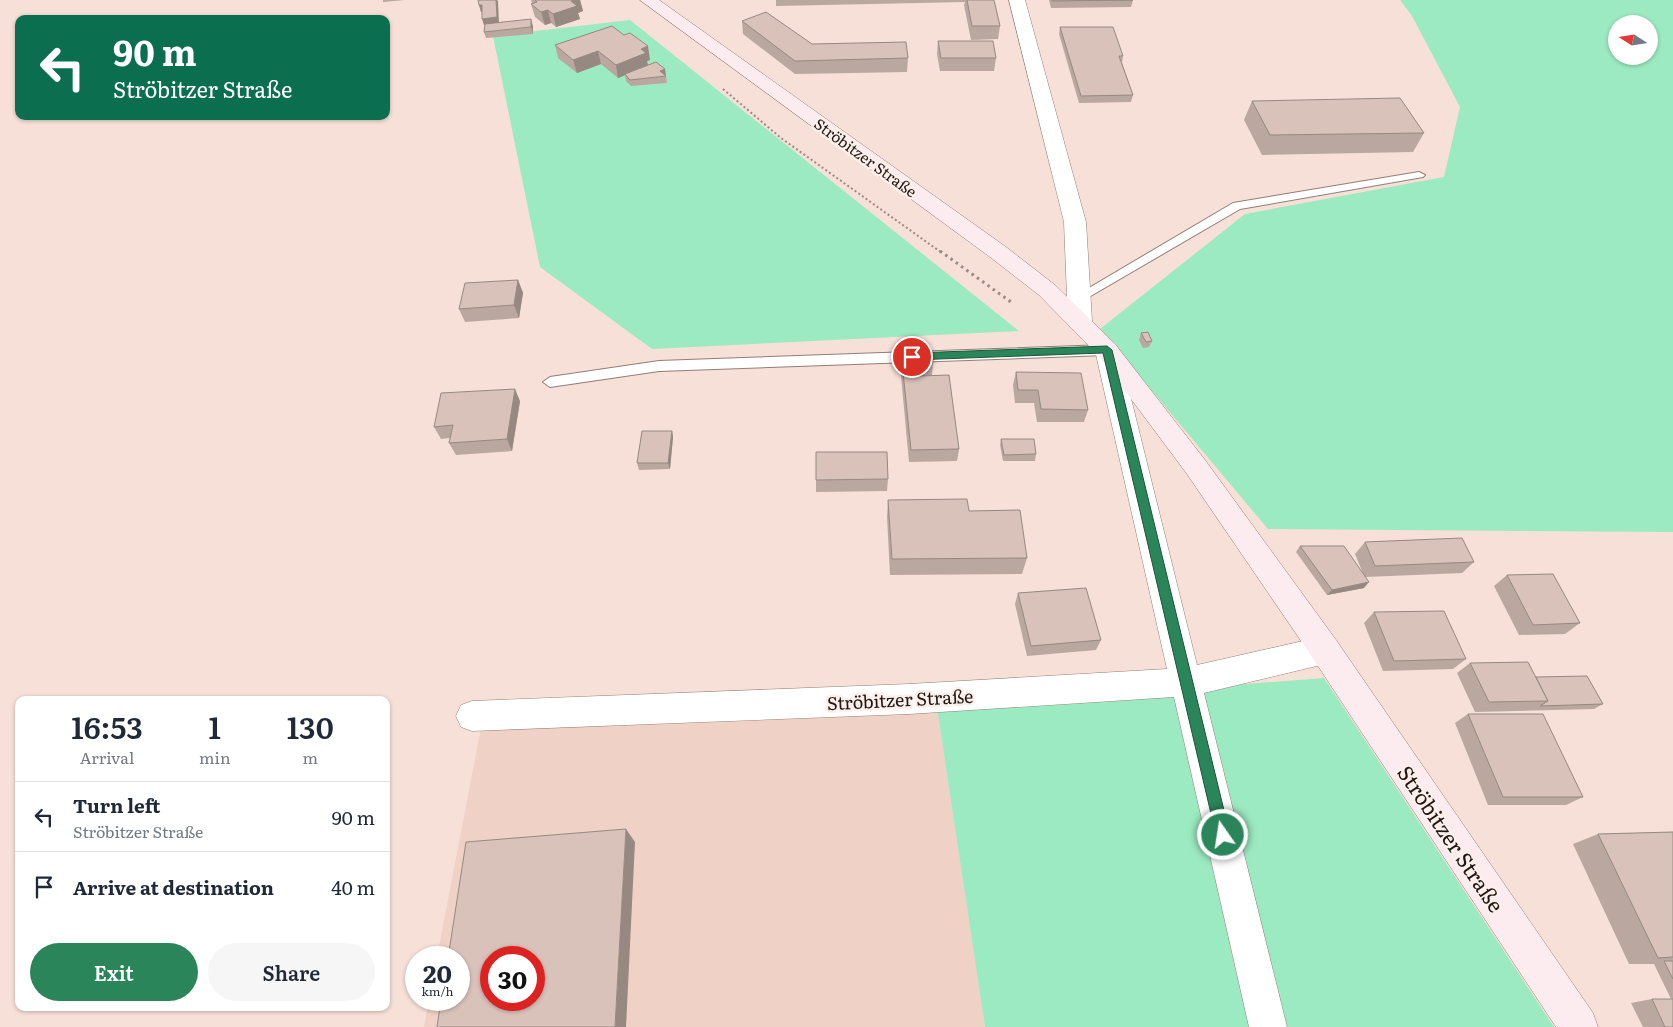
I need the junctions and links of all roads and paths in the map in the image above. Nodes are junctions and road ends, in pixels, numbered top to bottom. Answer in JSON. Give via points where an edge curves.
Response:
{"nodes":[{"id":1,"x":648,"y":0,"type":"edge"},
{"id":2,"x":1017,"y":0,"type":"edge"},
{"id":3,"x":1419,"y":175,"type":"dead end"},
{"id":4,"x":1078,"y":298,"type":"junction"},
{"id":5,"x":1080,"y":321,"type":"junction"},
{"id":6,"x":1107,"y":350,"type":"junction"},
{"id":7,"x":550,"y":382,"type":"dead end"},
{"id":8,"x":1325,"y":650,"type":"junction"},
{"id":9,"x":1188,"y":682,"type":"junction"},
{"id":10,"x":472,"y":716,"type":"dead end"},
{"id":11,"x":1268,"y":1027,"type":"edge"},
{"id":12,"x":1579,"y":1027,"type":"edge"}],
"edges":[{"from":1,"to":5,"type":"street","name":"Ströbitzer Straße","via":[[998,252]]},
{"from":2,"to":4,"type":"street","via":[[1075,222]]},
{"from":3,"to":4,"type":"lane","via":[[1237,206]]},
{"from":4,"to":5,"type":"street"},
{"from":5,"to":6,"type":"street","name":"Ströbitzer Straße"},
{"from":6,"to":7,"type":"lane","via":[[659,366]]},
{"from":6,"to":8,"type":"street","name":"Ströbitzer Straße","via":[[1196,467]]},
{"from":6,"to":9,"type":"street"},
{"from":8,"to":9,"type":"street","name":"Ströbitzer Straße"},
{"from":8,"to":12,"type":"street","name":"Ströbitzer Straße"},
{"from":9,"to":10,"type":"street","name":"Ströbitzer Straße","via":[[909,699]]},
{"from":9,"to":11,"type":"street"}]}
